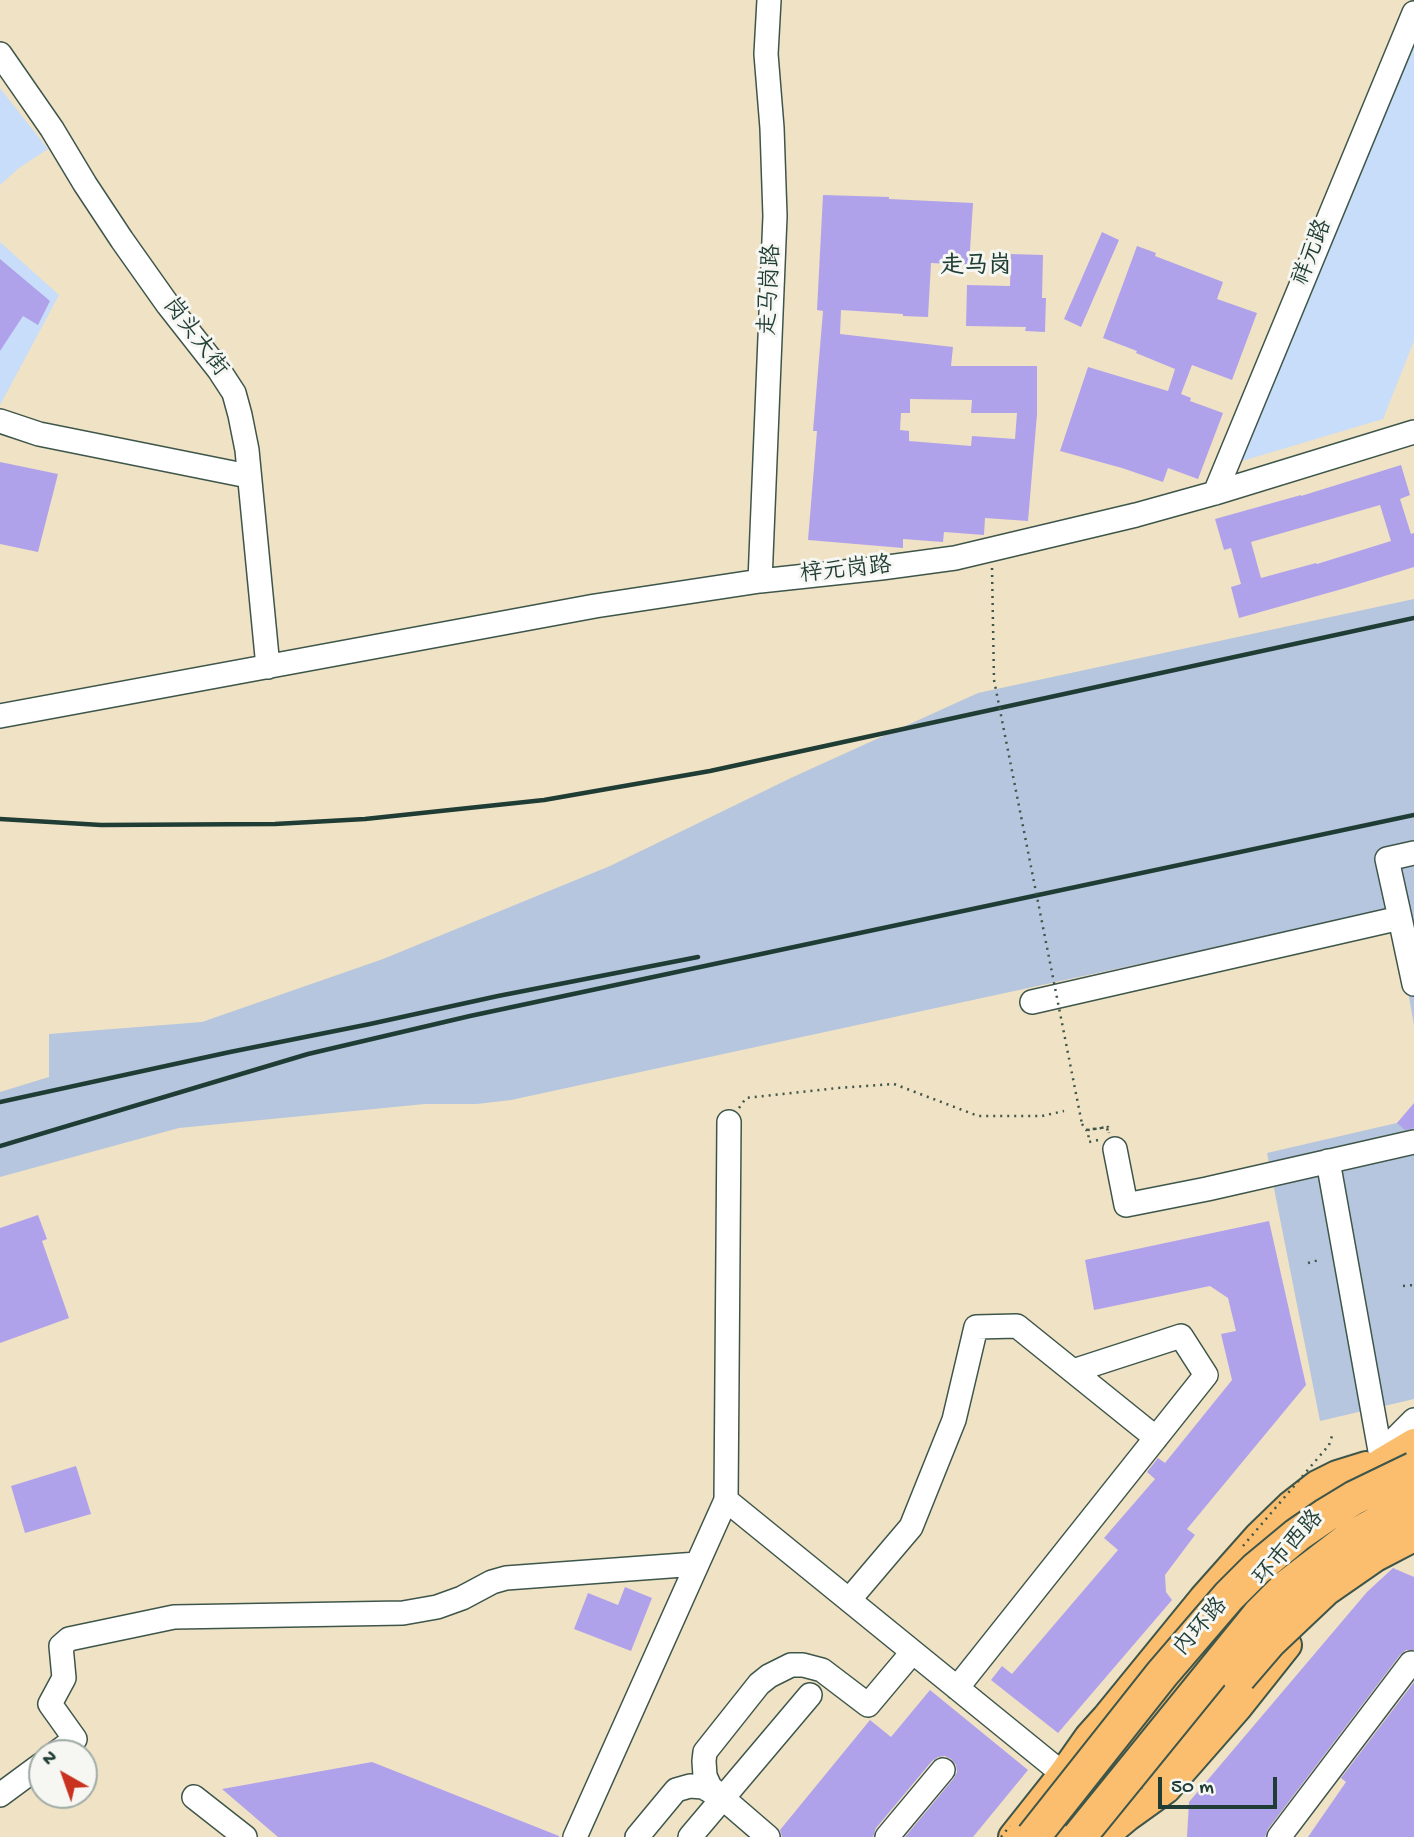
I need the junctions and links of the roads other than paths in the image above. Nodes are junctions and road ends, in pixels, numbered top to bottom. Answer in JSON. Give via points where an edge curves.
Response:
{"nodes":[{"id":1,"x":769,"y":0,"type":"edge"},
{"id":2,"x":1414,"y":13,"type":"edge"},
{"id":3,"x":0,"y":54,"type":"edge"},
{"id":4,"x":0,"y":421,"type":"edge"},
{"id":5,"x":1414,"y":432,"type":"edge"},
{"id":6,"x":248,"y":476,"type":"junction"},
{"id":7,"x":1215,"y":494,"type":"junction"},
{"id":8,"x":760,"y":581,"type":"junction"},
{"id":9,"x":268,"y":667,"type":"junction"},
{"id":10,"x":0,"y":716,"type":"edge"},
{"id":11,"x":1414,"y":853,"type":"edge"},
{"id":12,"x":1400,"y":918,"type":"junction"},
{"id":13,"x":1414,"y":984,"type":"edge"},
{"id":14,"x":1032,"y":1002,"type":"dead end"},
{"id":15,"x":729,"y":1122,"type":"road end"},
{"id":16,"x":1414,"y":1142,"type":"edge"},
{"id":17,"x":1112,"y":1144,"type":"road end"},
{"id":18,"x":1328,"y":1161,"type":"junction"},
{"id":19,"x":1073,"y":1371,"type":"junction"},
{"id":20,"x":1414,"y":1420,"type":"edge"},
{"id":21,"x":1156,"y":1438,"type":"junction"},
{"id":22,"x":1414,"y":1443,"type":"edge"},
{"id":23,"x":1398,"y":1466,"type":"edge"},
{"id":24,"x":1414,"y":1482,"type":"edge"},
{"id":25,"x":726,"y":1500,"type":"junction"},
{"id":26,"x":1330,"y":1503,"type":"junction"},
{"id":27,"x":1414,"y":1503,"type":"edge"},
{"id":28,"x":1414,"y":1516,"type":"edge"},
{"id":29,"x":1401,"y":1531,"type":"edge"},
{"id":30,"x":1360,"y":1545,"type":"junction"},
{"id":31,"x":697,"y":1564,"type":"junction"},
{"id":32,"x":849,"y":1600,"type":"junction"},
{"id":33,"x":905,"y":1661,"type":"dead end"},
{"id":34,"x":1414,"y":1665,"type":"edge"},
{"id":35,"x":957,"y":1688,"type":"junction"},
{"id":36,"x":810,"y":1695,"type":"dead end"},
{"id":37,"x":1134,"y":1738,"type":"junction"},
{"id":38,"x":75,"y":1739,"type":"edge"},
{"id":39,"x":943,"y":1770,"type":"dead end"},
{"id":40,"x":28,"y":1774,"type":"edge"},
{"id":41,"x":1063,"y":1774,"type":"junction"},
{"id":42,"x":1157,"y":1780,"type":"joint"},
{"id":43,"x":0,"y":1795,"type":"edge"},
{"id":44,"x":194,"y":1797,"type":"dead end"},
{"id":45,"x":720,"y":1797,"type":"junction"},
{"id":46,"x":1126,"y":1827,"type":"edge"},
{"id":47,"x":245,"y":1837,"type":"edge"},
{"id":48,"x":575,"y":1837,"type":"edge"},
{"id":49,"x":637,"y":1837,"type":"edge"},
{"id":50,"x":690,"y":1837,"type":"edge"},
{"id":51,"x":768,"y":1837,"type":"edge"},
{"id":52,"x":887,"y":1837,"type":"edge"},
{"id":53,"x":1013,"y":1837,"type":"edge"},
{"id":54,"x":1033,"y":1837,"type":"edge"},
{"id":55,"x":1051,"y":1837,"type":"edge"},
{"id":56,"x":1057,"y":1837,"type":"edge"},
{"id":57,"x":1079,"y":1837,"type":"edge"},
{"id":58,"x":1095,"y":1837,"type":"edge"},
{"id":59,"x":1103,"y":1837,"type":"edge"},
{"id":60,"x":1279,"y":1837,"type":"edge"}],
"edges":[{"from":1,"to":8,"type":"street","name":"走马岗路","via":[[765,54],[775,204]]},
{"from":2,"to":7,"type":"street","name":"祥元路"},
{"from":3,"to":6,"type":"street","name":"岗头大街","via":[[122,240],[234,393]]},
{"from":4,"to":6,"type":"street","via":[[39,434]]},
{"from":5,"to":7,"type":"street","name":"梓元岗路"},
{"from":6,"to":9,"type":"street","name":"岗头大街"},
{"from":7,"to":8,"type":"street","name":"梓元岗路","via":[[955,558]]},
{"from":8,"to":9,"type":"street","name":"梓元岗路","via":[[595,606]]},
{"from":9,"to":10,"type":"street","name":"梓元岗路"},
{"from":11,"to":12,"type":"street","via":[[1387,859]]},
{"from":12,"to":13,"type":"street"},
{"from":12,"to":14,"type":"street"},
{"from":15,"to":25,"type":"street"},
{"from":16,"to":18,"type":"street"},
{"from":17,"to":18,"type":"street","via":[[1126,1205]]},
{"from":18,"to":23,"type":"street"},
{"from":19,"to":21,"type":"street"},
{"from":19,"to":21,"type":"street","via":[[1181,1336],[1206,1375]]},
{"from":19,"to":32,"type":"street","via":[[1017,1326],[976,1327],[954,1420],[911,1527]]},
{"from":20,"to":23,"type":"street","via":[[1396,1437]]},
{"from":21,"to":35,"type":"street"},
{"from":22,"to":23,"type":"main road","name":"环市西路"},
{"from":23,"to":26,"type":"main road","name":"环市西路","via":[[1351,1487]]},
{"from":23,"to":54,"type":"highway","name":"内环路","bridge":true,"via":[[1256,1569],[1162,1674]]},
{"from":24,"to":26,"type":"main road","via":[[1369,1503]]},
{"from":25,"to":31,"type":"street"},
{"from":25,"to":32,"type":"street"},
{"from":26,"to":30,"type":"main road"},
{"from":26,"to":37,"type":"main road","name":"环市西路"},
{"from":26,"to":41,"type":"main road","via":[[1290,1506],[1237,1560]]},
{"from":27,"to":57,"type":"highway","name":"内环路","bridge":true,"via":[[1349,1539],[1289,1585],[1245,1632]]},
{"from":28,"to":29,"type":"main road","name":"环市西路"},
{"from":29,"to":30,"type":"main road","name":"环市西路"},
{"from":29,"to":42,"type":"highway","bridge":true,"via":[[1325,1589],[1270,1641]]},
{"from":29,"to":46,"type":"main road","via":[[1358,1559],[1237,1708]]},
{"from":30,"to":58,"type":"main road","name":"环市西路","via":[[1264,1629]]},
{"from":31,"to":38,"type":"street","via":[[506,1578],[438,1607],[403,1613],[174,1617],[69,1639],[61,1646],[64,1678],[50,1704]]},
{"from":31,"to":48,"type":"street"},
{"from":32,"to":35,"type":"street"},
{"from":33,"to":45,"type":"street","via":[[868,1705],[821,1670],[791,1665],[769,1675],[705,1752],[705,1776]]},
{"from":34,"to":60,"type":"street","via":[[1411,1663]]},
{"from":35,"to":41,"type":"street"},
{"from":36,"to":45,"type":"street"},
{"from":37,"to":55,"type":"main road","name":"环市西路"},
{"from":37,"to":56,"type":"highway"},
{"from":39,"to":52,"type":"street"},
{"from":40,"to":43,"type":"street"},
{"from":41,"to":53,"type":"main road"},
{"from":42,"to":46,"type":"main road"},
{"from":44,"to":47,"type":"street"},
{"from":45,"to":49,"type":"street","via":[[703,1787],[676,1790]]},
{"from":45,"to":50,"type":"street"},
{"from":45,"to":51,"type":"street"},
{"from":46,"to":59,"type":"main road"}]}
